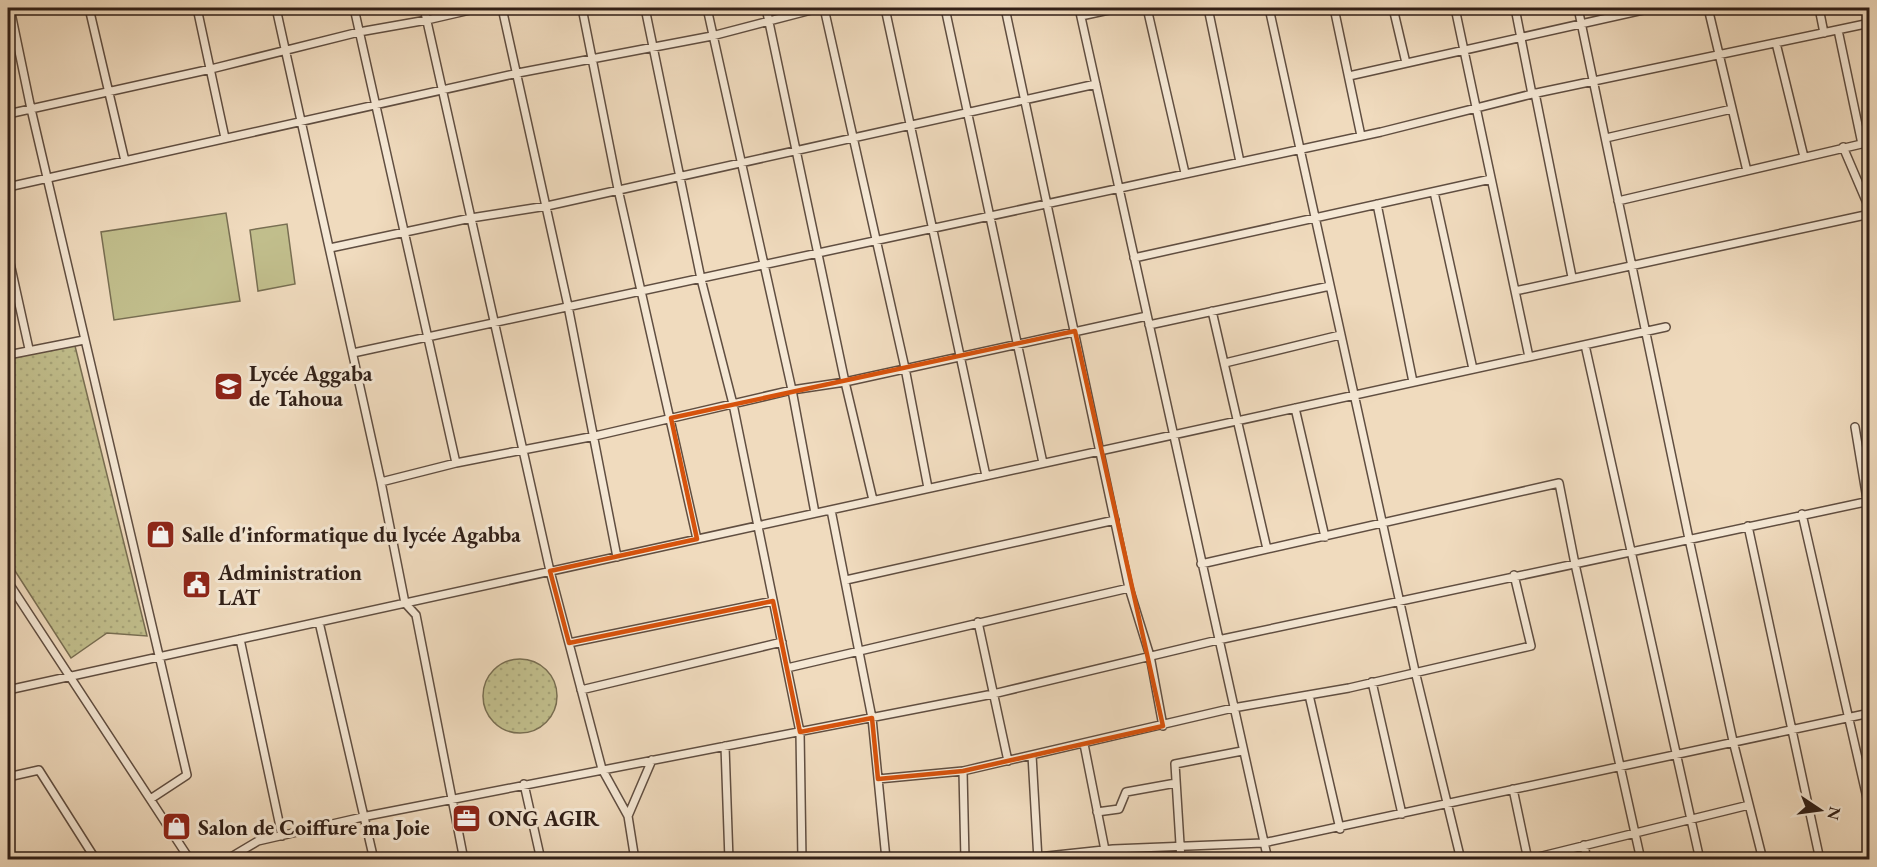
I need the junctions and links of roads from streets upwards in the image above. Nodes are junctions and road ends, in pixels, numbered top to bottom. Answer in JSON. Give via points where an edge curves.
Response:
{"nodes":[{"id":1,"x":10,"y":8,"type":"edge"},
{"id":2,"x":89,"y":8,"type":"edge"},
{"id":3,"x":197,"y":8,"type":"edge"},
{"id":4,"x":276,"y":8,"type":"edge"},
{"id":5,"x":354,"y":8,"type":"edge"},
{"id":6,"x":424,"y":8,"type":"edge"},
{"id":7,"x":479,"y":8,"type":"edge"},
{"id":8,"x":502,"y":8,"type":"edge"},
{"id":9,"x":582,"y":8,"type":"edge"},
{"id":10,"x":645,"y":8,"type":"edge"},
{"id":11,"x":706,"y":8,"type":"edge"},
{"id":12,"x":766,"y":8,"type":"edge"},
{"id":13,"x":819,"y":8,"type":"edge"},
{"id":14,"x":824,"y":8,"type":"edge"},
{"id":15,"x":885,"y":8,"type":"edge"},
{"id":16,"x":945,"y":8,"type":"edge"},
{"id":17,"x":1005,"y":8,"type":"edge"},
{"id":18,"x":1118,"y":8,"type":"edge"},
{"id":19,"x":1147,"y":8,"type":"edge"},
{"id":20,"x":1208,"y":8,"type":"edge"},
{"id":21,"x":1269,"y":8,"type":"edge"},
{"id":22,"x":1334,"y":8,"type":"edge"},
{"id":23,"x":1393,"y":8,"type":"edge"},
{"id":24,"x":1455,"y":8,"type":"edge"},
{"id":25,"x":1515,"y":8,"type":"edge"},
{"id":26,"x":1578,"y":8,"type":"edge"},
{"id":27,"x":1652,"y":8,"type":"edge"},
{"id":28,"x":1708,"y":8,"type":"edge"},
{"id":29,"x":1819,"y":8,"type":"edge"},
{"id":30,"x":1080,"y":12,"type":"edge"},
{"id":31,"x":427,"y":20,"type":"junction"},
{"id":32,"x":769,"y":21,"type":"junction"},
{"id":33,"x":1581,"y":23,"type":"junction"},
{"id":34,"x":1869,"y":23,"type":"edge"},
{"id":35,"x":1838,"y":30,"type":"junction"},
{"id":36,"x":359,"y":32,"type":"junction"},
{"id":37,"x":1824,"y":33,"type":"junction"},
{"id":38,"x":712,"y":36,"type":"junction"},
{"id":39,"x":1521,"y":37,"type":"junction"},
{"id":40,"x":1776,"y":43,"type":"junction"},
{"id":41,"x":654,"y":47,"type":"junction"},
{"id":42,"x":1464,"y":49,"type":"junction"},
{"id":43,"x":286,"y":50,"type":"junction"},
{"id":44,"x":1719,"y":56,"type":"junction"},
{"id":45,"x":592,"y":59,"type":"junction"},
{"id":46,"x":1406,"y":63,"type":"junction"},
{"id":47,"x":211,"y":69,"type":"junction"},
{"id":48,"x":518,"y":73,"type":"junction"},
{"id":49,"x":1349,"y":76,"type":"junction"},
{"id":50,"x":1593,"y":83,"type":"junction"},
{"id":51,"x":1096,"y":84,"type":"junction"},
{"id":52,"x":442,"y":89,"type":"junction"},
{"id":53,"x":108,"y":92,"type":"junction"},
{"id":54,"x":1534,"y":94,"type":"junction"},
{"id":55,"x":1025,"y":99,"type":"junction"},
{"id":56,"x":375,"y":105,"type":"junction"},
{"id":57,"x":1476,"y":108,"type":"junction"},
{"id":58,"x":31,"y":109,"type":"junction"},
{"id":59,"x":1732,"y":109,"type":"junction"},
{"id":60,"x":968,"y":112,"type":"junction"},
{"id":61,"x":8,"y":114,"type":"edge"},
{"id":62,"x":301,"y":121,"type":"junction"},
{"id":63,"x":910,"y":126,"type":"junction"},
{"id":64,"x":1361,"y":136,"type":"junction"},
{"id":65,"x":225,"y":138,"type":"junction"},
{"id":66,"x":1606,"y":138,"type":"junction"},
{"id":67,"x":854,"y":139,"type":"junction"},
{"id":68,"x":1866,"y":143,"type":"edge"},
{"id":69,"x":1301,"y":148,"type":"junction"},
{"id":70,"x":1843,"y":148,"type":"junction"},
{"id":71,"x":796,"y":151,"type":"junction"},
{"id":72,"x":1804,"y":157,"type":"junction"},
{"id":73,"x":125,"y":160,"type":"junction"},
{"id":74,"x":1240,"y":162,"type":"junction"},
{"id":75,"x":739,"y":163,"type":"junction"},
{"id":76,"x":1748,"y":171,"type":"junction"},
{"id":77,"x":1185,"y":173,"type":"junction"},
{"id":78,"x":680,"y":176,"type":"junction"},
{"id":79,"x":47,"y":178,"type":"junction"},
{"id":80,"x":1491,"y":179,"type":"junction"},
{"id":81,"x":8,"y":187,"type":"edge"},
{"id":82,"x":1119,"y":187,"type":"junction"},
{"id":83,"x":618,"y":189,"type":"junction"},
{"id":84,"x":1434,"y":192,"type":"junction"},
{"id":85,"x":1618,"y":201,"type":"junction"},
{"id":86,"x":1048,"y":202,"type":"junction"},
{"id":87,"x":1377,"y":204,"type":"junction"},
{"id":88,"x":547,"y":206,"type":"junction"},
{"id":89,"x":1869,"y":212,"type":"edge"},
{"id":90,"x":991,"y":214,"type":"junction"},
{"id":91,"x":1316,"y":216,"type":"junction"},
{"id":92,"x":471,"y":218,"type":"junction"},
{"id":93,"x":933,"y":227,"type":"junction"},
{"id":94,"x":404,"y":232,"type":"junction"},
{"id":95,"x":877,"y":239,"type":"junction"},
{"id":96,"x":330,"y":248,"type":"junction"},
{"id":97,"x":819,"y":253,"type":"junction"},
{"id":98,"x":8,"y":254,"type":"edge"},
{"id":99,"x":1134,"y":258,"type":"junction"},
{"id":100,"x":1632,"y":264,"type":"junction"},
{"id":101,"x":762,"y":266,"type":"junction"},
{"id":102,"x":1572,"y":277,"type":"junction"},
{"id":103,"x":701,"y":279,"type":"junction"},
{"id":104,"x":1330,"y":286,"type":"junction"},
{"id":105,"x":641,"y":290,"type":"junction"},
{"id":106,"x":1515,"y":291,"type":"junction"},
{"id":107,"x":568,"y":306,"type":"junction"},
{"id":108,"x":1212,"y":311,"type":"junction"},
{"id":109,"x":1147,"y":316,"type":"junction"},
{"id":110,"x":495,"y":323,"type":"junction"},
{"id":111,"x":1149,"y":325,"type":"junction"},
{"id":112,"x":1666,"y":327,"type":"dead end"},
{"id":113,"x":1075,"y":331,"type":"junction"},
{"id":114,"x":1646,"y":331,"type":"junction"},
{"id":115,"x":1340,"y":335,"type":"junction"},
{"id":116,"x":428,"y":337,"type":"junction"},
{"id":117,"x":84,"y":340,"type":"junction"},
{"id":118,"x":1019,"y":343,"type":"junction"},
{"id":119,"x":1585,"y":345,"type":"junction"},
{"id":120,"x":29,"y":350,"type":"junction"},
{"id":121,"x":353,"y":353,"type":"junction"},
{"id":122,"x":8,"y":356,"type":"edge"},
{"id":123,"x":960,"y":356,"type":"junction"},
{"id":124,"x":1529,"y":357,"type":"junction"},
{"id":125,"x":1225,"y":363,"type":"junction"},
{"id":126,"x":905,"y":368,"type":"junction"},
{"id":127,"x":1473,"y":369,"type":"junction"},
{"id":128,"x":845,"y":382,"type":"junction"},
{"id":129,"x":1413,"y":382,"type":"junction"},
{"id":130,"x":792,"y":390,"type":"junction"},
{"id":131,"x":1354,"y":395,"type":"junction"},
{"id":132,"x":733,"y":404,"type":"junction"},
{"id":133,"x":1295,"y":408,"type":"junction"},
{"id":134,"x":671,"y":418,"type":"junction"},
{"id":135,"x":1238,"y":421,"type":"junction"},
{"id":136,"x":1855,"y":427,"type":"dead end"},
{"id":137,"x":595,"y":435,"type":"junction"},
{"id":138,"x":1173,"y":435,"type":"junction"},
{"id":139,"x":523,"y":450,"type":"junction"},
{"id":140,"x":1100,"y":451,"type":"junction"},
{"id":141,"x":456,"y":463,"type":"junction"},
{"id":142,"x":1043,"y":464,"type":"junction"},
{"id":143,"x":986,"y":476,"type":"junction"},
{"id":144,"x":381,"y":482,"type":"junction"},
{"id":145,"x":928,"y":488,"type":"junction"},
{"id":146,"x":873,"y":500,"type":"junction"},
{"id":147,"x":1868,"y":501,"type":"edge"},
{"id":148,"x":831,"y":510,"type":"junction"},
{"id":149,"x":816,"y":513,"type":"junction"},
{"id":150,"x":1802,"y":514,"type":"junction"},
{"id":151,"x":1869,"y":517,"type":"edge"},
{"id":152,"x":1115,"y":520,"type":"junction"},
{"id":153,"x":1383,"y":525,"type":"junction"},
{"id":154,"x":758,"y":526,"type":"junction"},
{"id":155,"x":1748,"y":526,"type":"junction"},
{"id":156,"x":1325,"y":537,"type":"junction"},
{"id":157,"x":697,"y":539,"type":"junction"},
{"id":158,"x":1689,"y":539,"type":"junction"},
{"id":159,"x":1267,"y":549,"type":"junction"},
{"id":160,"x":1632,"y":551,"type":"junction"},
{"id":161,"x":617,"y":556,"type":"junction"},
{"id":162,"x":1201,"y":564,"type":"junction"},
{"id":163,"x":1575,"y":564,"type":"junction"},
{"id":164,"x":550,"y":571,"type":"junction"},
{"id":165,"x":1514,"y":575,"type":"junction"},
{"id":166,"x":846,"y":580,"type":"junction"},
{"id":167,"x":8,"y":582,"type":"edge"},
{"id":168,"x":1129,"y":588,"type":"junction"},
{"id":169,"x":773,"y":601,"type":"junction"},
{"id":170,"x":405,"y":603,"type":"junction"},
{"id":171,"x":1400,"y":603,"type":"junction"},
{"id":172,"x":319,"y":622,"type":"junction"},
{"id":173,"x":978,"y":622,"type":"junction"},
{"id":174,"x":240,"y":639,"type":"junction"},
{"id":175,"x":1218,"y":640,"type":"junction"},
{"id":176,"x":782,"y":642,"type":"junction"},
{"id":177,"x":569,"y":643,"type":"junction"},
{"id":178,"x":860,"y":649,"type":"junction"},
{"id":179,"x":1149,"y":656,"type":"junction"},
{"id":180,"x":158,"y":657,"type":"junction"},
{"id":181,"x":787,"y":668,"type":"junction"},
{"id":182,"x":1415,"y":671,"type":"junction"},
{"id":183,"x":68,"y":677,"type":"junction"},
{"id":184,"x":1372,"y":682,"type":"junction"},
{"id":185,"x":8,"y":690,"type":"edge"},
{"id":186,"x":581,"y":690,"type":"junction"},
{"id":187,"x":993,"y":694,"type":"junction"},
{"id":188,"x":1309,"y":695,"type":"junction"},
{"id":189,"x":1233,"y":708,"type":"junction"},
{"id":190,"x":1869,"y":713,"type":"edge"},
{"id":191,"x":1850,"y":717,"type":"junction"},
{"id":192,"x":872,"y":718,"type":"junction"},
{"id":193,"x":1163,"y":726,"type":"junction"},
{"id":194,"x":1794,"y":729,"type":"junction"},
{"id":195,"x":800,"y":732,"type":"junction"},
{"id":196,"x":1733,"y":741,"type":"junction"},
{"id":197,"x":1084,"y":744,"type":"junction"},
{"id":198,"x":725,"y":746,"type":"junction"},
{"id":199,"x":1242,"y":751,"type":"junction"},
{"id":200,"x":1676,"y":753,"type":"junction"},
{"id":201,"x":1032,"y":755,"type":"junction"},
{"id":202,"x":652,"y":760,"type":"junction"},
{"id":203,"x":1008,"y":761,"type":"junction"},
{"id":204,"x":1619,"y":765,"type":"junction"},
{"id":205,"x":602,"y":769,"type":"junction"},
{"id":206,"x":963,"y":771,"type":"junction"},
{"id":207,"x":8,"y":777,"type":"edge"},
{"id":208,"x":878,"y":779,"type":"junction"},
{"id":209,"x":1176,"y":783,"type":"junction"},
{"id":210,"x":524,"y":784,"type":"junction"},
{"id":211,"x":1513,"y":789,"type":"junction"},
{"id":212,"x":152,"y":798,"type":"junction"},
{"id":213,"x":451,"y":798,"type":"junction"},
{"id":214,"x":1447,"y":804,"type":"junction"},
{"id":215,"x":1749,"y":805,"type":"junction"},
{"id":216,"x":1869,"y":811,"type":"edge"},
{"id":217,"x":1097,"y":812,"type":"junction"},
{"id":218,"x":1402,"y":814,"type":"junction"},
{"id":219,"x":628,"y":816,"type":"junction"},
{"id":220,"x":364,"y":817,"type":"junction"},
{"id":221,"x":1690,"y":820,"type":"junction"},
{"id":222,"x":1340,"y":829,"type":"junction"},
{"id":223,"x":1635,"y":833,"type":"junction"},
{"id":224,"x":282,"y":836,"type":"junction"},
{"id":225,"x":1263,"y":843,"type":"junction"},
{"id":226,"x":1584,"y":845,"type":"junction"},
{"id":227,"x":1180,"y":847,"type":"junction"},
{"id":228,"x":1109,"y":849,"type":"junction"},
{"id":229,"x":886,"y":858,"type":"edge"},
{"id":230,"x":1038,"y":858,"type":"edge"},
{"id":231,"x":1528,"y":859,"type":"edge"},
{"id":232,"x":96,"y":860,"type":"edge"},
{"id":233,"x":190,"y":860,"type":"edge"},
{"id":234,"x":226,"y":860,"type":"edge"},
{"id":235,"x":374,"y":860,"type":"edge"},
{"id":236,"x":464,"y":860,"type":"edge"},
{"id":237,"x":541,"y":860,"type":"edge"},
{"id":238,"x":635,"y":860,"type":"edge"},
{"id":239,"x":729,"y":860,"type":"edge"},
{"id":240,"x":802,"y":860,"type":"edge"},
{"id":241,"x":846,"y":860,"type":"edge"},
{"id":242,"x":965,"y":860,"type":"edge"},
{"id":243,"x":1113,"y":860,"type":"edge"},
{"id":244,"x":1181,"y":860,"type":"edge"},
{"id":245,"x":1268,"y":860,"type":"edge"},
{"id":246,"x":1461,"y":860,"type":"edge"},
{"id":247,"x":1587,"y":860,"type":"edge"},
{"id":248,"x":1641,"y":860,"type":"edge"},
{"id":249,"x":1700,"y":860,"type":"edge"},
{"id":250,"x":1763,"y":860,"type":"edge"},
{"id":251,"x":1820,"y":860,"type":"edge"}],
"edges":[{"from":1,"to":58,"type":"street"},
{"from":2,"to":53,"type":"street"},
{"from":3,"to":47,"type":"street"},
{"from":4,"to":43,"type":"street"},
{"from":5,"to":36,"type":"street"},
{"from":6,"to":31,"type":"street"},
{"from":7,"to":31,"type":"street"},
{"from":8,"to":48,"type":"street"},
{"from":9,"to":45,"type":"street"},
{"from":10,"to":41,"type":"street"},
{"from":11,"to":38,"type":"street"},
{"from":12,"to":32,"type":"street"},
{"from":13,"to":32,"type":"street"},
{"from":14,"to":67,"type":"street"},
{"from":15,"to":63,"type":"street"},
{"from":16,"to":60,"type":"street"},
{"from":17,"to":55,"type":"street"},
{"from":18,"to":30,"type":"street"},
{"from":19,"to":77,"type":"street"},
{"from":20,"to":74,"type":"street"},
{"from":21,"to":69,"type":"street"},
{"from":22,"to":49,"type":"street"},
{"from":23,"to":46,"type":"street"},
{"from":24,"to":42,"type":"street"},
{"from":25,"to":39,"type":"street"},
{"from":26,"to":33,"type":"street"},
{"from":27,"to":33,"type":"street"},
{"from":28,"to":44,"type":"street"},
{"from":29,"to":37,"type":"street"},
{"from":30,"to":51,"type":"street"},
{"from":31,"to":36,"type":"street"},
{"from":31,"to":52,"type":"street"},
{"from":32,"to":38,"type":"street"},
{"from":32,"to":71,"type":"street"},
{"from":33,"to":39,"type":"street"},
{"from":33,"to":50,"type":"street"},
{"from":34,"to":35,"type":"street"},
{"from":35,"to":37,"type":"street"},
{"from":35,"to":68,"type":"street"},
{"from":36,"to":43,"type":"street"},
{"from":36,"to":56,"type":"street"},
{"from":37,"to":40,"type":"street"},
{"from":38,"to":41,"type":"street"},
{"from":38,"to":75,"type":"street"},
{"from":39,"to":42,"type":"street"},
{"from":39,"to":54,"type":"street"},
{"from":40,"to":44,"type":"street"},
{"from":40,"to":72,"type":"street"},
{"from":41,"to":45,"type":"street"},
{"from":41,"to":78,"type":"street"},
{"from":42,"to":46,"type":"street"},
{"from":42,"to":57,"type":"street"},
{"from":43,"to":47,"type":"street"},
{"from":43,"to":62,"type":"street"},
{"from":44,"to":50,"type":"street"},
{"from":44,"to":59,"type":"street"},
{"from":45,"to":48,"type":"street"},
{"from":45,"to":83,"type":"street"},
{"from":46,"to":49,"type":"street"},
{"from":47,"to":53,"type":"street"},
{"from":47,"to":65,"type":"street"},
{"from":48,"to":52,"type":"street"},
{"from":48,"to":88,"type":"street"},
{"from":49,"to":64,"type":"street"},
{"from":50,"to":54,"type":"street"},
{"from":50,"to":66,"type":"street"},
{"from":51,"to":55,"type":"street"},
{"from":51,"to":82,"type":"street"},
{"from":52,"to":56,"type":"street"},
{"from":52,"to":92,"type":"street"},
{"from":53,"to":58,"type":"street"},
{"from":53,"to":73,"type":"street"},
{"from":54,"to":57,"type":"street"},
{"from":54,"to":102,"type":"street"},
{"from":55,"to":60,"type":"street"},
{"from":55,"to":86,"type":"street"},
{"from":56,"to":62,"type":"street"},
{"from":56,"to":94,"type":"street"},
{"from":57,"to":64,"type":"street"},
{"from":57,"to":80,"type":"street"},
{"from":58,"to":61,"type":"street"},
{"from":58,"to":79,"type":"street"},
{"from":59,"to":66,"type":"street"},
{"from":59,"to":76,"type":"street"},
{"from":60,"to":63,"type":"street"},
{"from":60,"to":90,"type":"street"},
{"from":62,"to":65,"type":"street"},
{"from":62,"to":96,"type":"street"},
{"from":63,"to":67,"type":"street"},
{"from":63,"to":93,"type":"street"},
{"from":64,"to":69,"type":"street"},
{"from":65,"to":73,"type":"street"},
{"from":66,"to":85,"type":"street"},
{"from":67,"to":71,"type":"street"},
{"from":67,"to":95,"type":"street"},
{"from":68,"to":70,"type":"street"},
{"from":69,"to":74,"type":"street"},
{"from":69,"to":91,"type":"street"},
{"from":70,"to":72,"type":"street"},
{"from":70,"to":89,"type":"street"},
{"from":71,"to":75,"type":"street"},
{"from":71,"to":97,"type":"street"},
{"from":72,"to":76,"type":"street"},
{"from":73,"to":79,"type":"street"},
{"from":74,"to":77,"type":"street"},
{"from":75,"to":78,"type":"street"},
{"from":75,"to":101,"type":"street"},
{"from":76,"to":85,"type":"street"},
{"from":77,"to":82,"type":"street"},
{"from":78,"to":83,"type":"street"},
{"from":78,"to":103,"type":"street"},
{"from":79,"to":81,"type":"street"},
{"from":79,"to":117,"type":"street"},
{"from":80,"to":84,"type":"street"},
{"from":80,"to":106,"type":"street"},
{"from":82,"to":86,"type":"street"},
{"from":82,"to":99,"type":"street"},
{"from":83,"to":88,"type":"street"},
{"from":83,"to":105,"type":"street"},
{"from":84,"to":87,"type":"street"},
{"from":84,"to":127,"type":"street"},
{"from":85,"to":100,"type":"street"},
{"from":86,"to":90,"type":"street"},
{"from":86,"to":113,"type":"street"},
{"from":87,"to":91,"type":"street"},
{"from":87,"to":129,"type":"street"},
{"from":88,"to":92,"type":"street"},
{"from":88,"to":107,"type":"street"},
{"from":89,"to":100,"type":"street"},
{"from":90,"to":93,"type":"street"},
{"from":90,"to":118,"type":"street"},
{"from":91,"to":99,"type":"street"},
{"from":91,"to":104,"type":"street"},
{"from":92,"to":94,"type":"street"},
{"from":92,"to":110,"type":"street"},
{"from":93,"to":95,"type":"street"},
{"from":93,"to":123,"type":"street"},
{"from":94,"to":96,"type":"street"},
{"from":94,"to":116,"type":"street"},
{"from":95,"to":97,"type":"street"},
{"from":95,"to":126,"type":"street"},
{"from":96,"to":121,"type":"street"},
{"from":97,"to":101,"type":"street"},
{"from":97,"to":128,"type":"street"},
{"from":98,"to":120,"type":"street"},
{"from":99,"to":109,"type":"street"},
{"from":100,"to":102,"type":"street"},
{"from":100,"to":114,"type":"street"},
{"from":101,"to":103,"type":"street"},
{"from":101,"to":130,"type":"street"},
{"from":102,"to":106,"type":"street"},
{"from":103,"to":105,"type":"street"},
{"from":103,"to":132,"type":"street"},
{"from":104,"to":108,"type":"street"},
{"from":104,"to":115,"type":"street"},
{"from":105,"to":107,"type":"street"},
{"from":105,"to":134,"type":"street"},
{"from":106,"to":124,"type":"street"},
{"from":107,"to":110,"type":"street"},
{"from":107,"to":137,"type":"street"},
{"from":108,"to":111,"type":"street"},
{"from":108,"to":125,"type":"street"},
{"from":109,"to":111,"type":"street"},
{"from":109,"to":113,"type":"street"},
{"from":110,"to":116,"type":"street"},
{"from":110,"to":139,"type":"street"},
{"from":111,"to":138,"type":"street"},
{"from":112,"to":114,"type":"street"},
{"from":113,"to":118,"type":"street"},
{"from":113,"to":140,"type":"street"},
{"from":114,"to":119,"type":"street"},
{"from":114,"to":158,"type":"street"},
{"from":115,"to":125,"type":"street"},
{"from":115,"to":131,"type":"street"},
{"from":116,"to":121,"type":"street"},
{"from":116,"to":141,"type":"street"},
{"from":117,"to":120,"type":"street"},
{"from":117,"to":180,"type":"street"},
{"from":118,"to":123,"type":"street"},
{"from":118,"to":142,"type":"street"},
{"from":119,"to":124,"type":"street"},
{"from":119,"to":160,"type":"street"},
{"from":120,"to":122,"type":"street"},
{"from":121,"to":144,"type":"street"},
{"from":123,"to":126,"type":"street"},
{"from":123,"to":143,"type":"street"},
{"from":124,"to":127,"type":"street"},
{"from":125,"to":135,"type":"street"},
{"from":126,"to":128,"type":"street"},
{"from":126,"to":145,"type":"street"},
{"from":127,"to":129,"type":"street"},
{"from":128,"to":130,"type":"street"},
{"from":128,"to":146,"type":"street"},
{"from":129,"to":131,"type":"street"},
{"from":130,"to":132,"type":"street"},
{"from":130,"to":149,"type":"street"},
{"from":131,"to":133,"type":"street"},
{"from":131,"to":153,"type":"street"},
{"from":132,"to":134,"type":"street"},
{"from":132,"to":154,"type":"street"},
{"from":133,"to":135,"type":"street"},
{"from":133,"to":156,"type":"street"},
{"from":134,"to":137,"type":"street"},
{"from":134,"to":157,"type":"street"},
{"from":135,"to":138,"type":"street"},
{"from":135,"to":159,"type":"street"},
{"from":136,"to":147,"type":"street"},
{"from":137,"to":139,"type":"street"},
{"from":137,"to":161,"type":"street"},
{"from":138,"to":140,"type":"street"},
{"from":138,"to":162,"type":"street"},
{"from":139,"to":141,"type":"street"},
{"from":139,"to":164,"type":"street"},
{"from":140,"to":142,"type":"street"},
{"from":140,"to":152,"type":"street"},
{"from":141,"to":144,"type":"street"},
{"from":142,"to":143,"type":"street"},
{"from":143,"to":145,"type":"street"},
{"from":144,"to":170,"type":"street"},
{"from":145,"to":146,"type":"street"},
{"from":146,"to":148,"type":"street"},
{"from":147,"to":150,"type":"street"},
{"from":147,"to":151,"type":"street"},
{"from":148,"to":149,"type":"street"},
{"from":148,"to":166,"type":"street"},
{"from":149,"to":154,"type":"street"},
{"from":150,"to":155,"type":"street"},
{"from":150,"to":191,"type":"street"},
{"from":152,"to":166,"type":"street"},
{"from":152,"to":168,"type":"street"},
{"from":153,"to":156,"type":"street"},
{"from":153,"to":163,"type":"street","via":[[1559,483]]},
{"from":153,"to":171,"type":"street"},
{"from":154,"to":157,"type":"street"},
{"from":154,"to":169,"type":"street"},
{"from":155,"to":158,"type":"street"},
{"from":155,"to":194,"type":"street"},
{"from":156,"to":159,"type":"street"},
{"from":157,"to":161,"type":"street"},
{"from":158,"to":160,"type":"street"},
{"from":158,"to":196,"type":"street"},
{"from":159,"to":162,"type":"street"},
{"from":160,"to":163,"type":"street"},
{"from":160,"to":200,"type":"street"},
{"from":161,"to":164,"type":"street"},
{"from":162,"to":175,"type":"street"},
{"from":163,"to":165,"type":"street"},
{"from":163,"to":204,"type":"street"},
{"from":164,"to":170,"type":"street"},
{"from":164,"to":177,"type":"street"},
{"from":165,"to":171,"type":"street"},
{"from":165,"to":182,"type":"street","via":[[1532,646]]},
{"from":166,"to":178,"type":"street"},
{"from":167,"to":183,"type":"street"},
{"from":168,"to":173,"type":"street"},
{"from":168,"to":179,"type":"street"},
{"from":169,"to":176,"type":"street"},
{"from":169,"to":177,"type":"street"},
{"from":170,"to":172,"type":"street"},
{"from":170,"to":213,"type":"street","via":[[416,615]]},
{"from":171,"to":175,"type":"street"},
{"from":171,"to":182,"type":"street"},
{"from":172,"to":174,"type":"street"},
{"from":172,"to":220,"type":"street"},
{"from":173,"to":178,"type":"street"},
{"from":173,"to":187,"type":"street"},
{"from":174,"to":180,"type":"street"},
{"from":174,"to":224,"type":"street"},
{"from":175,"to":179,"type":"street"},
{"from":175,"to":189,"type":"street"},
{"from":176,"to":181,"type":"street"},
{"from":176,"to":186,"type":"street"},
{"from":177,"to":186,"type":"street"},
{"from":178,"to":181,"type":"street"},
{"from":178,"to":192,"type":"street"},
{"from":179,"to":187,"type":"street"},
{"from":179,"to":193,"type":"street"},
{"from":180,"to":183,"type":"street"},
{"from":180,"to":212,"type":"street","via":[[187,775]]},
{"from":181,"to":195,"type":"street"},
{"from":182,"to":184,"type":"street"},
{"from":182,"to":214,"type":"street"},
{"from":183,"to":185,"type":"street"},
{"from":183,"to":212,"type":"street"},
{"from":184,"to":188,"type":"street"},
{"from":184,"to":218,"type":"street"},
{"from":186,"to":205,"type":"street"},
{"from":187,"to":192,"type":"street"},
{"from":187,"to":203,"type":"street"},
{"from":188,"to":189,"type":"street"},
{"from":188,"to":222,"type":"street"},
{"from":189,"to":193,"type":"street"},
{"from":189,"to":199,"type":"street"},
{"from":190,"to":191,"type":"street"},
{"from":191,"to":194,"type":"street"},
{"from":191,"to":216,"type":"street"},
{"from":192,"to":195,"type":"street"},
{"from":192,"to":208,"type":"street"},
{"from":193,"to":197,"type":"street"},
{"from":194,"to":196,"type":"street"},
{"from":194,"to":251,"type":"street"},
{"from":195,"to":198,"type":"street"},
{"from":195,"to":240,"type":"street"},
{"from":196,"to":200,"type":"street"},
{"from":196,"to":215,"type":"street"},
{"from":197,"to":201,"type":"street"},
{"from":197,"to":217,"type":"street"},
{"from":198,"to":202,"type":"street"},
{"from":198,"to":239,"type":"street"},
{"from":199,"to":209,"type":"street","via":[[1175,764]]},
{"from":199,"to":225,"type":"street"},
{"from":200,"to":204,"type":"street"},
{"from":200,"to":221,"type":"street"},
{"from":201,"to":203,"type":"street"},
{"from":201,"to":230,"type":"street"},
{"from":202,"to":205,"type":"street"},
{"from":202,"to":219,"type":"street"},
{"from":203,"to":206,"type":"street"},
{"from":204,"to":211,"type":"street"},
{"from":204,"to":223,"type":"street"},
{"from":205,"to":210,"type":"street"},
{"from":205,"to":219,"type":"street"},
{"from":206,"to":208,"type":"street"},
{"from":206,"to":242,"type":"street"},
{"from":207,"to":232,"type":"street","via":[[39,770]]},
{"from":208,"to":229,"type":"street"},
{"from":209,"to":217,"type":"street","via":[[1126,792],[1119,809]]},
{"from":209,"to":227,"type":"street"},
{"from":210,"to":213,"type":"street"},
{"from":210,"to":237,"type":"street"},
{"from":211,"to":214,"type":"street"},
{"from":211,"to":231,"type":"street"},
{"from":212,"to":233,"type":"street"},
{"from":213,"to":220,"type":"street"},
{"from":213,"to":236,"type":"street"},
{"from":214,"to":218,"type":"street"},
{"from":214,"to":246,"type":"street"},
{"from":215,"to":221,"type":"street"},
{"from":215,"to":250,"type":"street"},
{"from":217,"to":228,"type":"street"},
{"from":218,"to":222,"type":"street"},
{"from":219,"to":238,"type":"street"},
{"from":220,"to":224,"type":"street"},
{"from":220,"to":235,"type":"street"},
{"from":221,"to":223,"type":"street"},
{"from":221,"to":249,"type":"street"},
{"from":222,"to":225,"type":"street"},
{"from":223,"to":226,"type":"street"},
{"from":223,"to":248,"type":"street"},
{"from":224,"to":234,"type":"street","via":[[258,841]]},
{"from":225,"to":227,"type":"street"},
{"from":225,"to":245,"type":"street"},
{"from":226,"to":231,"type":"street"},
{"from":226,"to":247,"type":"street"},
{"from":227,"to":228,"type":"street"},
{"from":227,"to":244,"type":"street"},
{"from":228,"to":230,"type":"street"},
{"from":228,"to":243,"type":"street"},
{"from":229,"to":241,"type":"street"},
{"from":229,"to":242,"type":"street"},
{"from":230,"to":242,"type":"street"}]}
